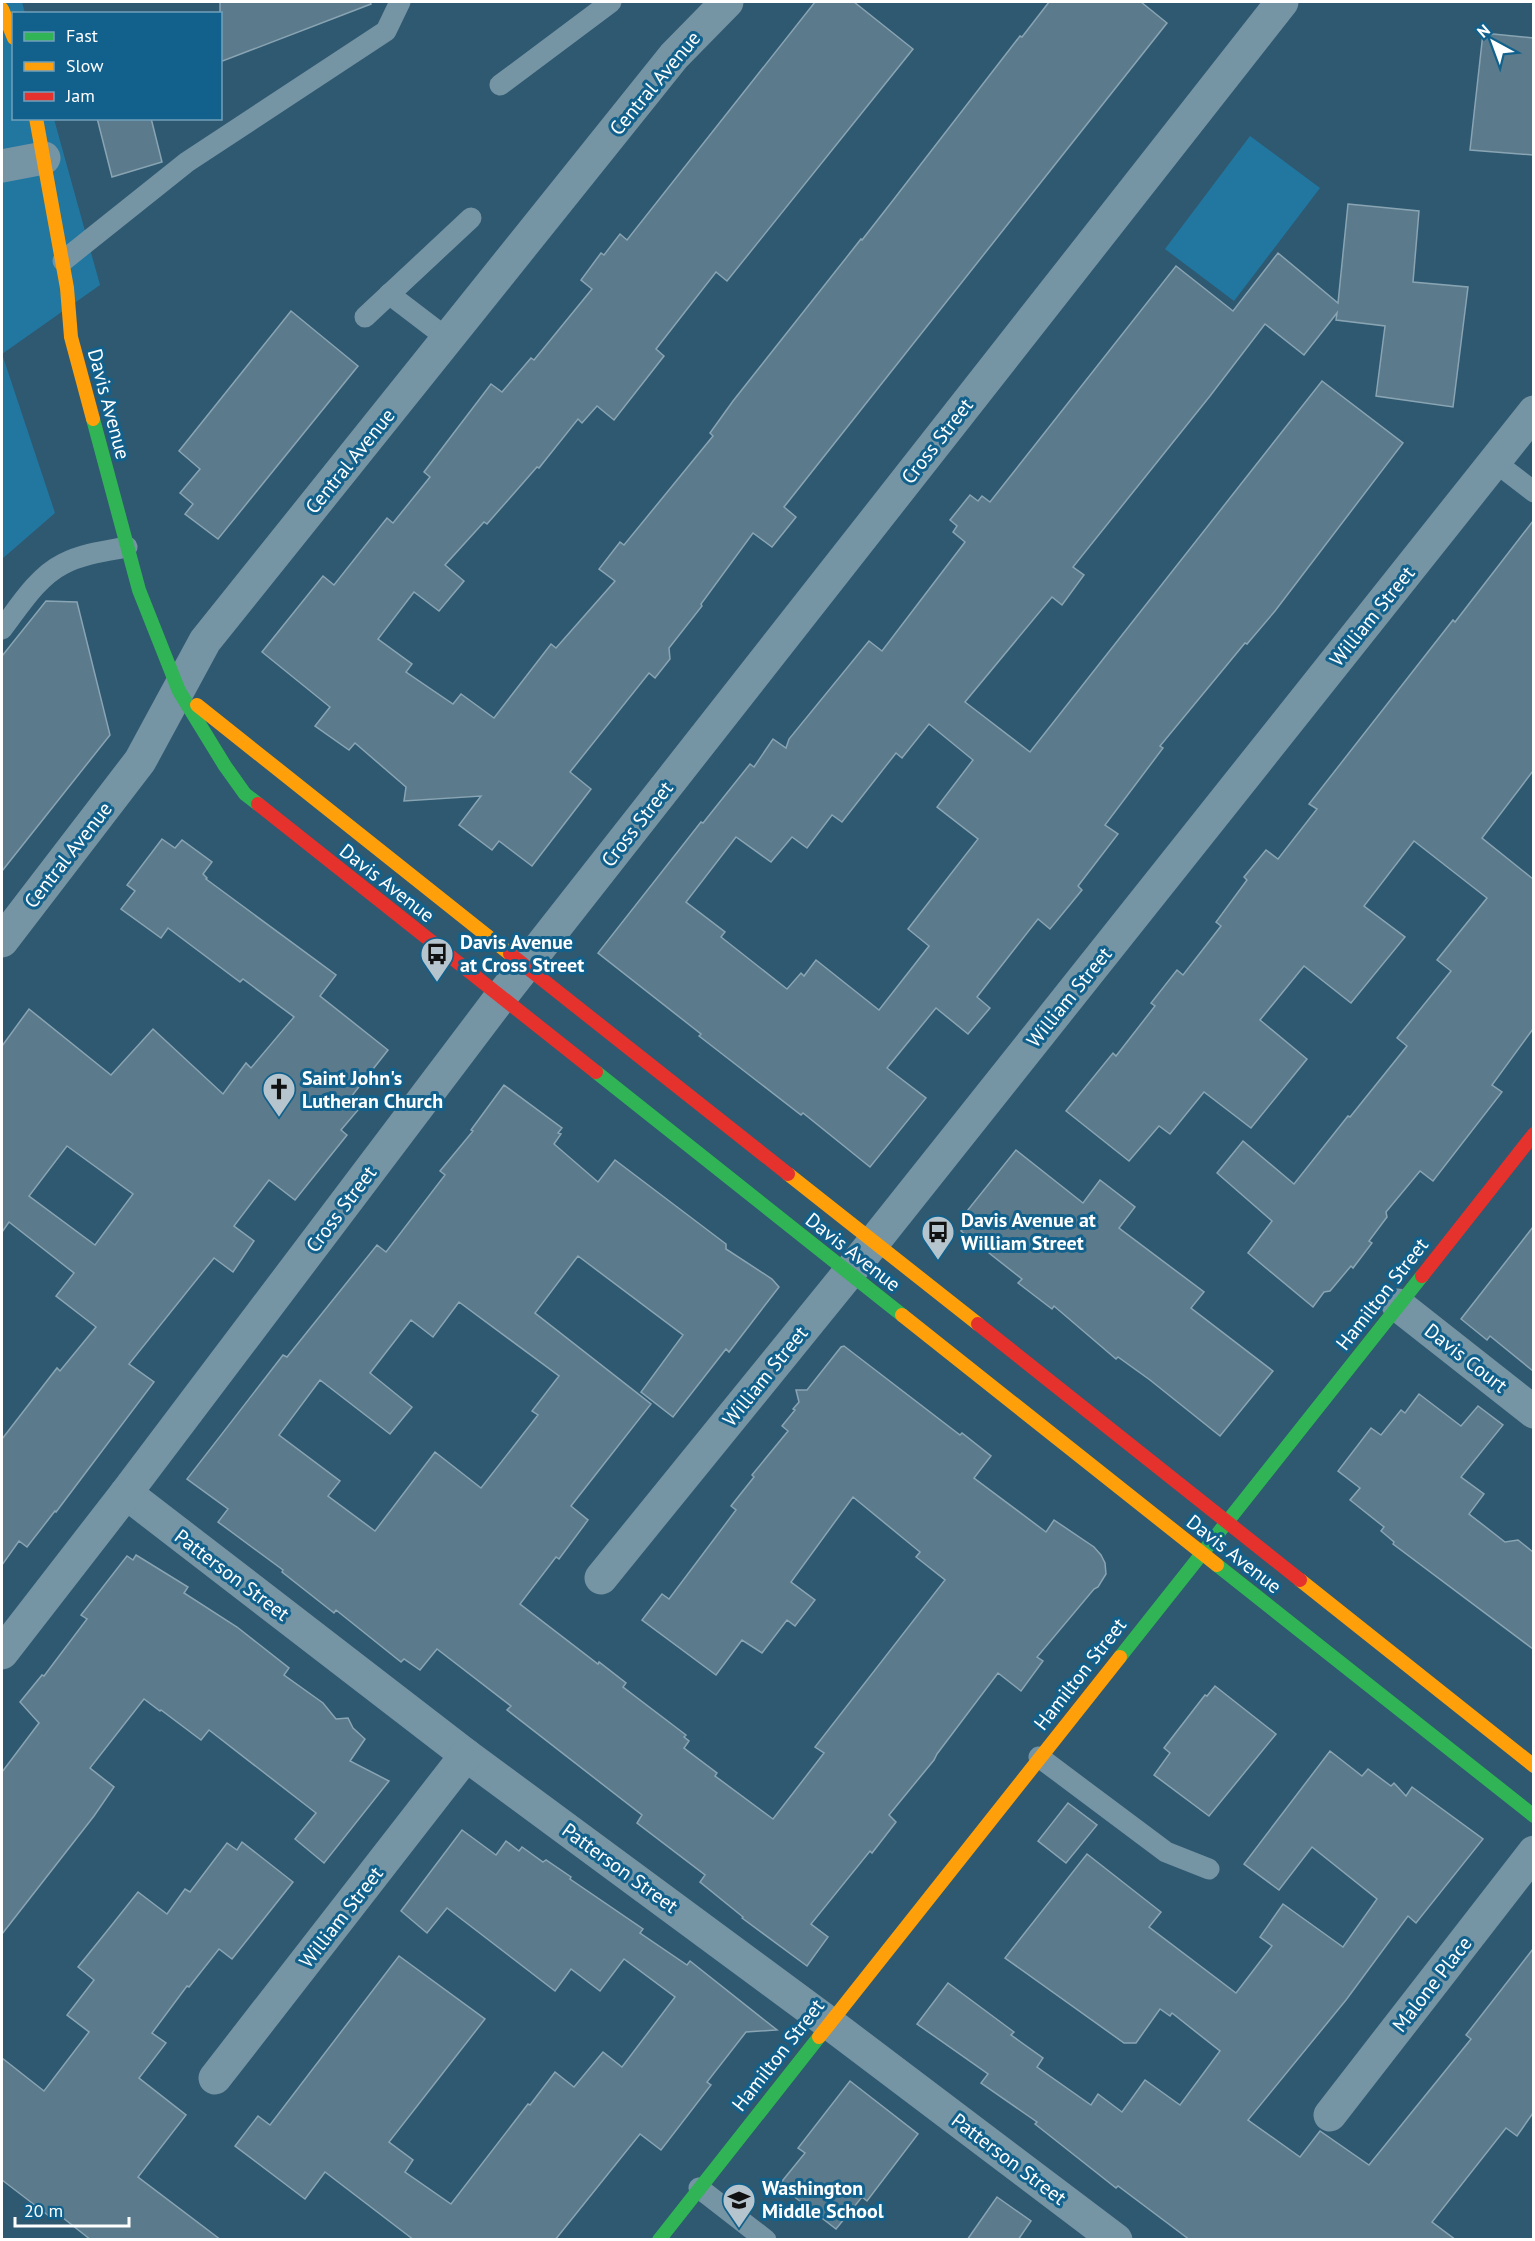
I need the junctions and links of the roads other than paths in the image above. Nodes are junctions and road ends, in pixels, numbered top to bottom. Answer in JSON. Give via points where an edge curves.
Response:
{"nodes":[{"id":1,"x":400,"y":2,"type":"edge"},
{"id":2,"x":611,"y":2,"type":"edge"},
{"id":3,"x":727,"y":2,"type":"edge"},
{"id":4,"x":1282,"y":2,"type":"edge"},
{"id":5,"x":2,"y":9,"type":"edge"},
{"id":6,"x":12,"y":33,"type":"edge"},
{"id":7,"x":500,"y":85,"type":"dead end"},
{"id":8,"x":36,"y":120,"type":"edge"},
{"id":9,"x":44,"y":158,"type":"junction"},
{"id":10,"x":2,"y":166,"type":"edge"},
{"id":11,"x":471,"y":218,"type":"dead end"},
{"id":12,"x":63,"y":261,"type":"junction"},
{"id":13,"x":389,"y":294,"type":"junction"},
{"id":14,"x":365,"y":317,"type":"dead end"},
{"id":15,"x":448,"y":339,"type":"junction"},
{"id":16,"x":1533,"y":412,"type":"edge"},
{"id":17,"x":1495,"y":462,"type":"junction"},
{"id":18,"x":1533,"y":492,"type":"edge"},
{"id":19,"x":127,"y":546,"type":"junction"},
{"id":20,"x":2,"y":629,"type":"edge"},
{"id":21,"x":179,"y":691,"type":"junction"},
{"id":22,"x":2,"y":941,"type":"edge"},
{"id":23,"x":525,"y":967,"type":"junction"},
{"id":24,"x":500,"y":998,"type":"junction"},
{"id":25,"x":1533,"y":1134,"type":"edge"},
{"id":26,"x":873,"y":1243,"type":"junction"},
{"id":27,"x":849,"y":1274,"type":"junction"},
{"id":28,"x":1398,"y":1305,"type":"junction"},
{"id":29,"x":1533,"y":1412,"type":"edge"},
{"id":30,"x":126,"y":1493,"type":"junction"},
{"id":31,"x":1226,"y":1522,"type":"junction"},
{"id":32,"x":1201,"y":1553,"type":"junction"},
{"id":33,"x":601,"y":1578,"type":"dead end"},
{"id":34,"x":2,"y":1653,"type":"edge"},
{"id":35,"x":466,"y":1755,"type":"junction"},
{"id":36,"x":1039,"y":1757,"type":"junction"},
{"id":37,"x":1533,"y":1766,"type":"edge"},
{"id":38,"x":1533,"y":1816,"type":"edge"},
{"id":39,"x":1533,"y":1852,"type":"edge"},
{"id":40,"x":1209,"y":1869,"type":"dead end"},
{"id":41,"x":829,"y":2023,"type":"junction"},
{"id":42,"x":215,"y":2078,"type":"dead end"},
{"id":43,"x":1330,"y":2115,"type":"dead end"},
{"id":44,"x":699,"y":2188,"type":"junction"},
{"id":45,"x":658,"y":2240,"type":"edge"},
{"id":46,"x":766,"y":2240,"type":"edge"},
{"id":47,"x":1116,"y":2240,"type":"edge"}],
"edges":[{"from":1,"to":12,"type":"lane","via":[[386,31],[187,162]]},
{"from":2,"to":7,"type":"lane"},
{"from":3,"to":15,"type":"street","name":"Central Avenue","via":[[674,56]]},
{"from":4,"to":23,"type":"street","name":"Cross Street"},
{"from":5,"to":6,"type":"street"},
{"from":8,"to":9,"type":"street","name":"Davis Avenue"},
{"from":9,"to":10,"type":"street"},
{"from":9,"to":12,"type":"street","name":"Davis Avenue"},
{"from":11,"to":13,"type":"lane"},
{"from":12,"to":19,"type":"street","name":"Davis Avenue","via":[[71,337]]},
{"from":13,"to":14,"type":"lane"},
{"from":13,"to":15,"type":"lane"},
{"from":15,"to":21,"type":"street","name":"Central Avenue","via":[[205,641]]},
{"from":16,"to":17,"type":"street","name":"William Street"},
{"from":17,"to":18,"type":"lane"},
{"from":17,"to":26,"type":"street","name":"William Street"},
{"from":19,"to":20,"type":"lane","via":[[81,556],[62,565],[44,578]]},
{"from":19,"to":21,"type":"street","name":"Davis Avenue","via":[[139,590]]},
{"from":21,"to":22,"type":"street","name":"Central Avenue","via":[[140,760]]},
{"from":21,"to":23,"type":"street","name":"Davis Avenue"},
{"from":21,"to":24,"type":"street","name":"Davis Avenue","via":[[234,781],[256,805]]},
{"from":23,"to":24,"type":"street","name":"Cross Street"},
{"from":23,"to":26,"type":"street","name":"Davis Avenue"},
{"from":24,"to":27,"type":"street","name":"Davis Avenue"},
{"from":24,"to":30,"type":"street","name":"Cross Street"},
{"from":25,"to":28,"type":"street","name":"Hamilton Street"},
{"from":26,"to":27,"type":"street","name":"William Street"},
{"from":26,"to":31,"type":"street","name":"Davis Avenue"},
{"from":27,"to":32,"type":"street","name":"Davis Avenue"},
{"from":27,"to":33,"type":"street","name":"William Street"},
{"from":28,"to":29,"type":"street","name":"Davis Court"},
{"from":28,"to":31,"type":"street","name":"Hamilton Street"},
{"from":30,"to":34,"type":"street","name":"Cross Street"},
{"from":30,"to":35,"type":"street","name":"Patterson Street"},
{"from":31,"to":32,"type":"street","name":"Hamilton Street"},
{"from":31,"to":37,"type":"street","name":"Davis Avenue"},
{"from":32,"to":36,"type":"street","name":"Hamilton Street"},
{"from":32,"to":38,"type":"street","name":"Davis Avenue"},
{"from":35,"to":41,"type":"street","name":"Patterson Street"},
{"from":35,"to":42,"type":"street","name":"William Street"},
{"from":36,"to":40,"type":"lane","via":[[1166,1852]]},
{"from":36,"to":41,"type":"street","name":"Hamilton Street"},
{"from":39,"to":43,"type":"street","name":"Malone Place"},
{"from":41,"to":44,"type":"street","name":"Hamilton Street"},
{"from":41,"to":47,"type":"street","name":"Patterson Street"},
{"from":44,"to":45,"type":"street","name":"Hamilton Street"},
{"from":44,"to":46,"type":"lane"}]}
